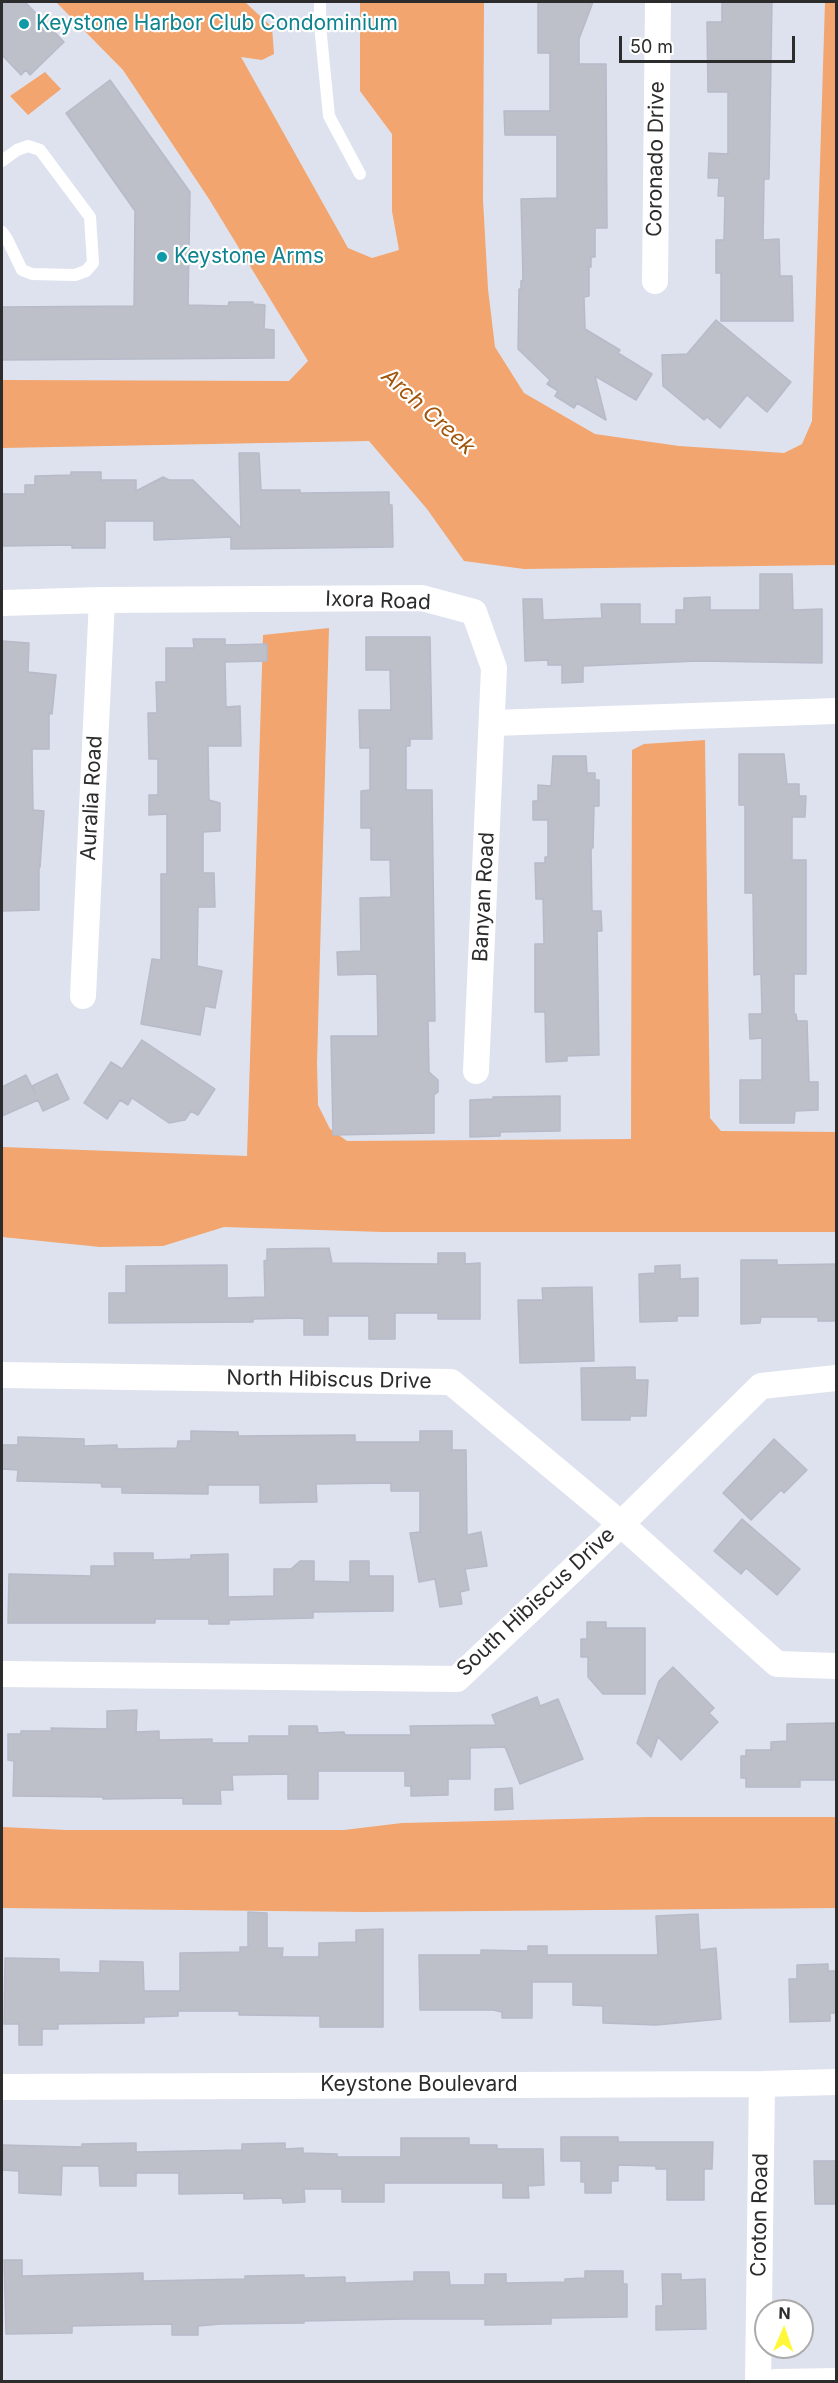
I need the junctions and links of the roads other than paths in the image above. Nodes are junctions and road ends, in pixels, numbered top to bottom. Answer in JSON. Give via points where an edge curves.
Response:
{"nodes":[{"id":1,"x":320,"y":2,"type":"edge"},
{"id":2,"x":658,"y":2,"type":"edge"},
{"id":3,"x":2,"y":161,"type":"edge"},
{"id":4,"x":360,"y":174,"type":"dead end"},
{"id":5,"x":2,"y":232,"type":"edge"},
{"id":6,"x":655,"y":281,"type":"dead end"},
{"id":7,"x":102,"y":600,"type":"junction"},
{"id":8,"x":2,"y":603,"type":"edge"},
{"id":9,"x":837,"y":711,"type":"edge"},
{"id":10,"x":493,"y":723,"type":"junction"},
{"id":11,"x":82,"y":996,"type":"dead end"},
{"id":12,"x":476,"y":1071,"type":"dead end"},
{"id":13,"x":2,"y":1375,"type":"edge"},
{"id":14,"x":837,"y":1378,"type":"edge"},
{"id":15,"x":621,"y":1524,"type":"junction"},
{"id":16,"x":837,"y":1666,"type":"edge"},
{"id":17,"x":2,"y":1674,"type":"edge"},
{"id":18,"x":837,"y":2082,"type":"edge"},
{"id":19,"x":762,"y":2084,"type":"junction"},
{"id":20,"x":2,"y":2087,"type":"edge"},
{"id":21,"x":837,"y":2381,"type":"edge"},
{"id":22,"x":758,"y":2382,"type":"edge"},
{"id":23,"x":776,"y":2382,"type":"edge"}],
"edges":[{"from":1,"to":4,"type":"lane","via":[[329,116]]},
{"from":2,"to":6,"type":"street","name":"Coronado Drive"},
{"from":3,"to":5,"type":"lane","via":[[28,146],[40,150],[90,217],[93,263],[86,272],[75,274],[32,274],[22,270]]},
{"from":7,"to":8,"type":"street","name":"Ixora Road"},
{"from":7,"to":10,"type":"street","name":"Ixora Road","via":[[422,598],[474,612],[494,668]]},
{"from":7,"to":11,"type":"street","name":"Auralia Road"},
{"from":9,"to":10,"type":"street"},
{"from":10,"to":12,"type":"street","name":"Banyan Road"},
{"from":13,"to":15,"type":"street","name":"North Hibiscus Drive","via":[[451,1382]]},
{"from":14,"to":15,"type":"street","via":[[761,1386]]},
{"from":15,"to":16,"type":"street","name":"South Hibiscus Drive","via":[[777,1664]]},
{"from":15,"to":17,"type":"street","name":"South Hibiscus Drive","via":[[457,1679]]},
{"from":18,"to":19,"type":"street","name":"Keystone Boulevard"},
{"from":19,"to":20,"type":"street","name":"Keystone Boulevard"},
{"from":19,"to":22,"type":"street","name":"Croton Road"},
{"from":21,"to":23,"type":"street"}]}
